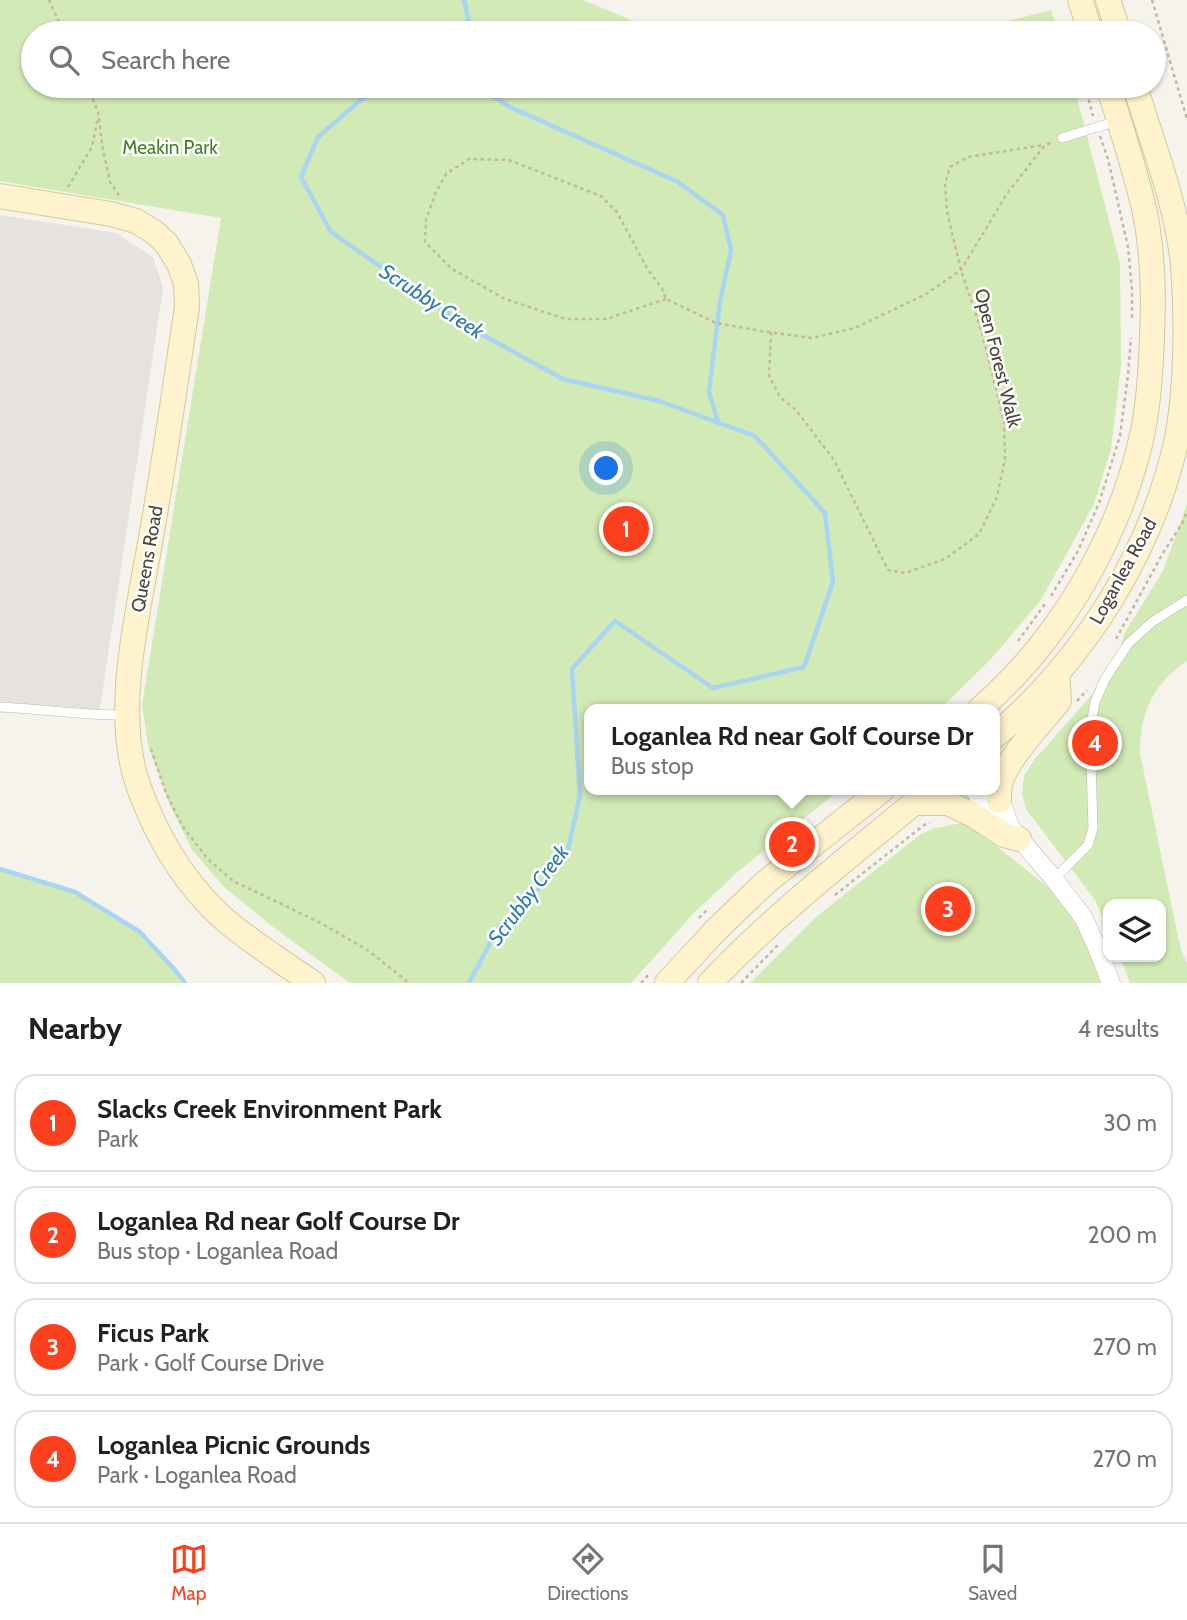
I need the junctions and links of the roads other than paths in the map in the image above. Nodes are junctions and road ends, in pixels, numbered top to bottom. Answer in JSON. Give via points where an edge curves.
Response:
{"nodes":[{"id":1,"x":1080,"y":0,"type":"edge"},
{"id":2,"x":1108,"y":0,"type":"edge"},
{"id":3,"x":1087,"y":21,"type":"edge"},
{"id":4,"x":1115,"y":21,"type":"edge"},
{"id":5,"x":1108,"y":98,"type":"edge"},
{"id":6,"x":1139,"y":98,"type":"edge"},
{"id":7,"x":1108,"y":124,"type":"junction"},
{"id":8,"x":1062,"y":138,"type":"road end"},
{"id":9,"x":0,"y":196,"type":"edge"},
{"id":10,"x":1187,"y":600,"type":"edge"},
{"id":11,"x":1057,"y":674,"type":"junction"},
{"id":12,"x":985,"y":704,"type":"edge"},
{"id":13,"x":0,"y":707,"type":"edge"},
{"id":14,"x":128,"y":715,"type":"junction"},
{"id":15,"x":1000,"y":732,"type":"edge"},
{"id":16,"x":1000,"y":784,"type":"edge"},
{"id":17,"x":876,"y":795,"type":"edge"},
{"id":18,"x":978,"y":795,"type":"edge"},
{"id":19,"x":995,"y":796,"type":"edge"},
{"id":20,"x":922,"y":797,"type":"edge"},
{"id":21,"x":1015,"y":833,"type":"junction"},
{"id":22,"x":1054,"y":879,"type":"junction"},
{"id":23,"x":313,"y":983,"type":"edge"},
{"id":24,"x":667,"y":983,"type":"edge"},
{"id":25,"x":710,"y":983,"type":"edge"},
{"id":26,"x":1111,"y":983,"type":"edge"}],
"edges":[{"from":1,"to":3,"type":"main road"},
{"from":2,"to":4,"type":"main road"},
{"from":5,"to":7,"type":"main road","name":"Loganlea Road"},
{"from":6,"to":11,"type":"main road","name":"Loganlea Road","via":[[1167,182],[1183,264],[1186,368],[1177,436],[1145,537],[1093,627]]},
{"from":7,"to":8,"type":"lane"},
{"from":7,"to":12,"type":"main road","name":"Loganlea Road","via":[[1145,213],[1151,263],[1151,373],[1141,441],[1122,502],[1097,559],[1066,611]]},
{"from":9,"to":14,"type":"main road","name":"Queens Road","via":[[136,221],[166,243],[186,284],[187,307],[134,637]]},
{"from":10,"to":22,"type":"lane","via":[[1152,622],[1128,645],[1105,679],[1090,730],[1093,828],[1088,845]]},
{"from":11,"to":15,"type":"main road","name":"Loganlea Road"},
{"from":11,"to":16,"type":"main road","via":[[1059,701],[1018,752]]},
{"from":13,"to":14,"type":"lane"},
{"from":14,"to":23,"type":"main road","name":"Queens Road","via":[[134,772],[171,856],[229,924]]},
{"from":17,"to":24,"type":"main road","via":[[766,881]]},
{"from":18,"to":21,"type":"street"},
{"from":19,"to":21,"type":"street"},
{"from":20,"to":21,"type":"main road","via":[[948,803],[1004,835]]},
{"from":20,"to":25,"type":"main road","via":[[785,909]]},
{"from":21,"to":22,"type":"street"},
{"from":22,"to":26,"type":"street","via":[[1083,917]]}]}
